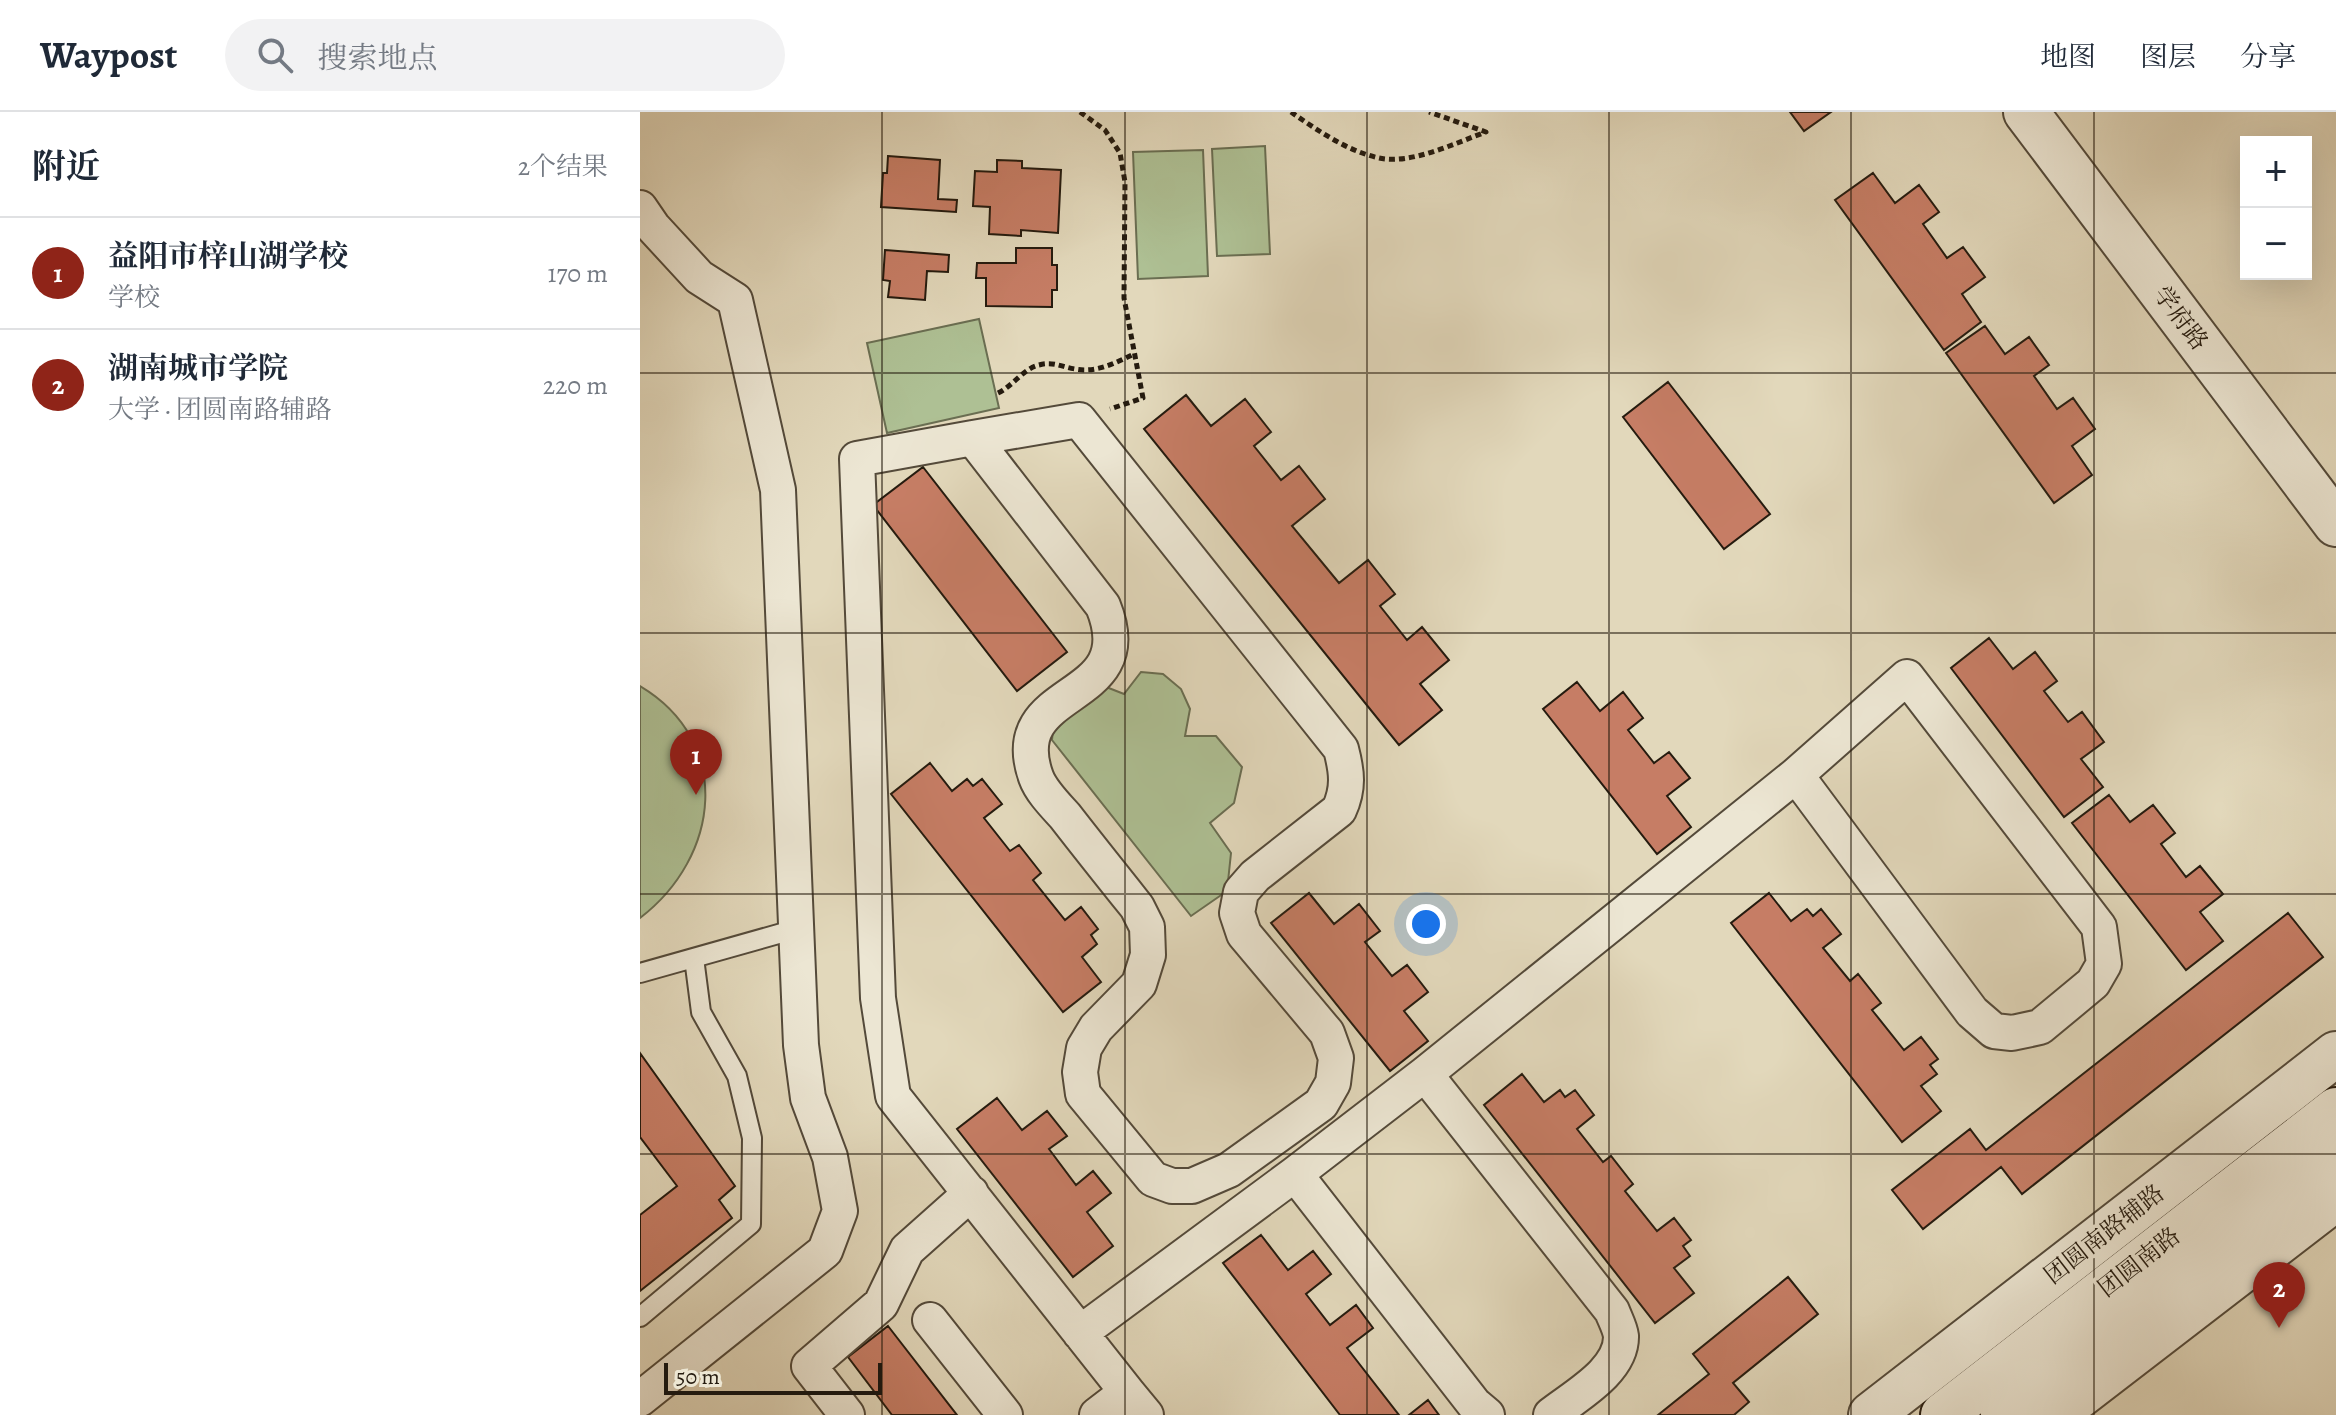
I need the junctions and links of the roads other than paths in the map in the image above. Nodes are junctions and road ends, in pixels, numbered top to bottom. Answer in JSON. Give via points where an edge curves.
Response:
{"nodes":[{"id":1,"x":2026,"y":112,"type":"edge"},
{"id":2,"x":640,"y":208,"type":"edge"},
{"id":3,"x":973,"y":438,"type":"junction"},
{"id":4,"x":2336,"y":524,"type":"edge"},
{"id":5,"x":1796,"y":775,"type":"junction"},
{"id":6,"x":796,"y":929,"type":"junction"},
{"id":7,"x":694,"y":958,"type":"junction"},
{"id":8,"x":640,"y":973,"type":"edge"},
{"id":9,"x":2336,"y":1054,"type":"edge"},
{"id":10,"x":1425,"y":1074,"type":"junction"},
{"id":11,"x":2336,"y":1110,"type":"edge"},
{"id":12,"x":2336,"y":1159,"type":"edge"},
{"id":13,"x":1295,"y":1174,"type":"junction"},
{"id":14,"x":971,"y":1193,"type":"junction"},
{"id":15,"x":2336,"y":1198,"type":"edge"},
{"id":16,"x":640,"y":1317,"type":"edge"},
{"id":17,"x":930,"y":1320,"type":"dead end"},
{"id":18,"x":1080,"y":1333,"type":"junction"},
{"id":19,"x":640,"y":1399,"type":"edge"},
{"id":20,"x":1136,"y":1403,"type":"edge"},
{"id":21,"x":847,"y":1415,"type":"edge"},
{"id":22,"x":1005,"y":1415,"type":"edge"},
{"id":23,"x":1097,"y":1415,"type":"edge"},
{"id":24,"x":1487,"y":1415,"type":"edge"},
{"id":25,"x":1551,"y":1415,"type":"edge"},
{"id":26,"x":1871,"y":1415,"type":"edge"},
{"id":27,"x":1943,"y":1415,"type":"edge"},
{"id":28,"x":2005,"y":1415,"type":"edge"},
{"id":29,"x":2054,"y":1415,"type":"edge"}],
"edges":[{"from":1,"to":4,"type":"street","name":"学府路"},
{"from":2,"to":6,"type":"street","via":[[699,277],[735,300],[778,490]]},
{"from":3,"to":3,"type":"street","via":[[1103,606],[1112,627],[1111,654],[1101,671],[1045,715],[1032,732],[1030,754],[1037,781],[1137,907],[1147,927],[1148,955],[1139,984],[1084,1048],[1083,1094],[1153,1179],[1192,1186],[1229,1170],[1321,1104],[1333,1083],[1336,1058],[1327,1033],[1244,934],[1237,913],[1241,892],[1255,876],[1339,810],[1347,770],[1341,749],[1079,420]]},
{"from":3,"to":14,"type":"street","via":[[857,459],[878,998],[893,1096]]},
{"from":5,"to":5,"type":"street","via":[[1972,1012],[1994,1031],[2040,1027],[2093,983],[2104,964],[2099,927],[1907,677]]},
{"from":5,"to":10,"type":"street"},
{"from":6,"to":7,"type":"lane"},
{"from":6,"to":19,"type":"street","via":[[808,1098],[830,1157],[840,1211],[825,1251]]},
{"from":7,"to":8,"type":"lane"},
{"from":7,"to":16,"type":"lane","via":[[701,1012],[737,1076],[752,1138],[751,1224]]},
{"from":9,"to":26,"type":"street","name":"团圆南路辅路"},
{"from":10,"to":13,"type":"street"},
{"from":10,"to":25,"type":"street","via":[[1612,1311],[1621,1335],[1607,1370]]},
{"from":11,"to":27,"type":"street","name":"团圆南路"},
{"from":12,"to":28,"type":"street","name":"团圆南路"},
{"from":13,"to":18,"type":"street"},
{"from":13,"to":24,"type":"street"},
{"from":14,"to":18,"type":"street"},
{"from":14,"to":21,"type":"street","via":[[907,1250],[881,1304],[809,1366]]},
{"from":15,"to":29,"type":"street"},
{"from":17,"to":22,"type":"street"},
{"from":18,"to":20,"type":"street"},
{"from":20,"to":23,"type":"street"}]}
